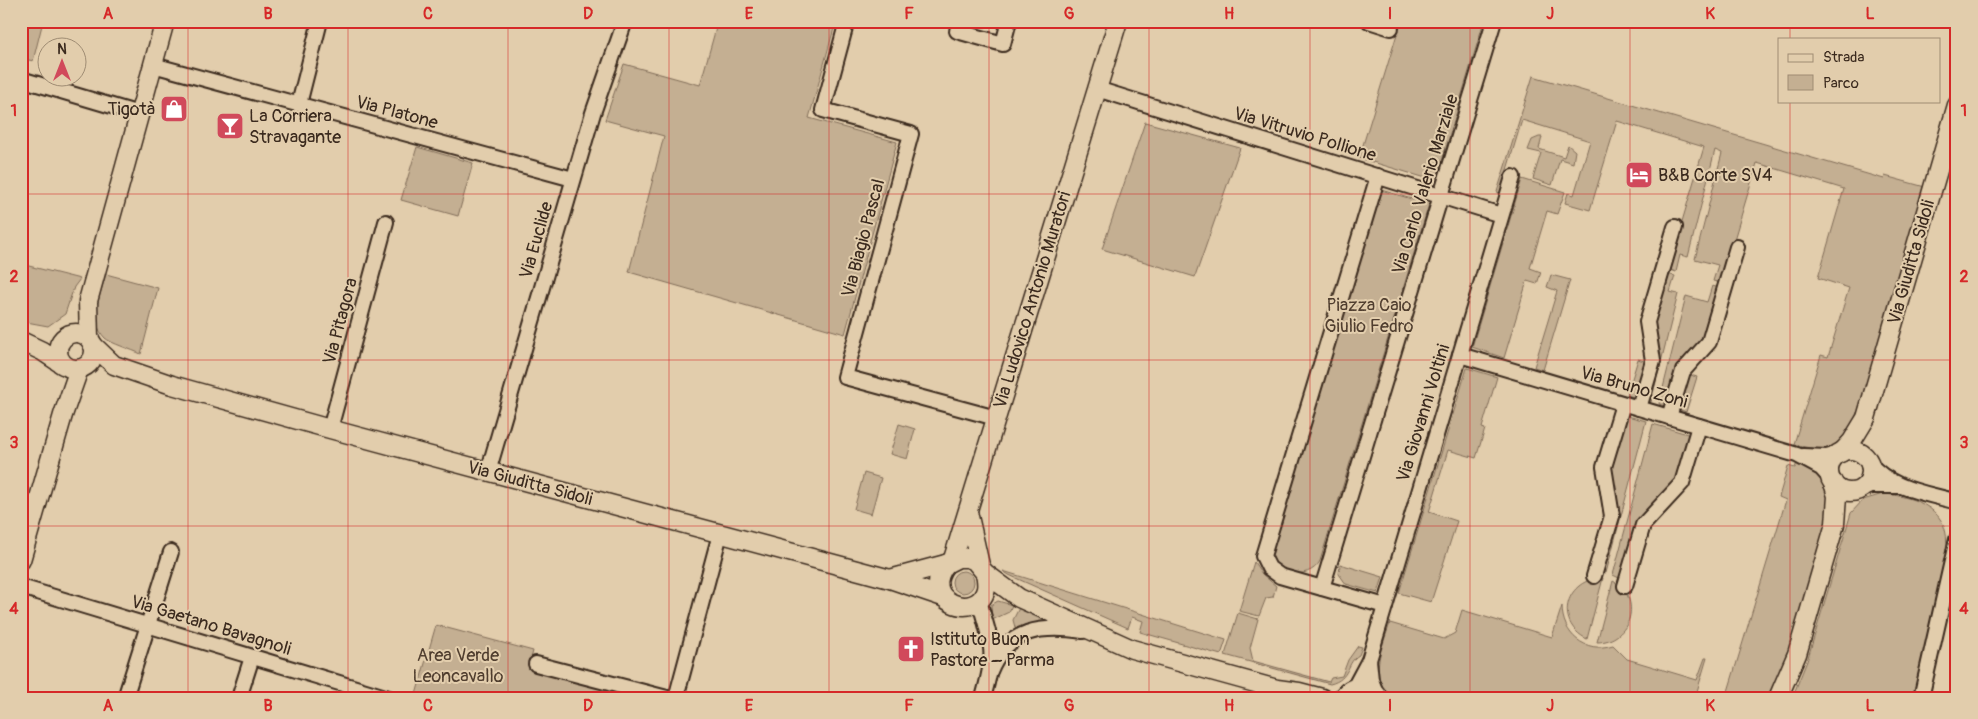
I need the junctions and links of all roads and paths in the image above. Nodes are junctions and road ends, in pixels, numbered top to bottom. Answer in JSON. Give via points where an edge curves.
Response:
{"nodes":[{"id":1,"x":165,"y":21,"type":"edge"},
{"id":2,"x":320,"y":21,"type":"edge"},
{"id":3,"x":625,"y":21,"type":"edge"},
{"id":4,"x":847,"y":21,"type":"edge"},
{"id":5,"x":960,"y":21,"type":"edge"},
{"id":6,"x":1009,"y":21,"type":"edge"},
{"id":7,"x":1118,"y":21,"type":"edge"},
{"id":8,"x":1368,"y":21,"type":"edge"},
{"id":9,"x":1494,"y":21,"type":"edge"},
{"id":10,"x":1391,"y":28,"type":"dead end"},
{"id":11,"x":153,"y":64,"type":"junction"},
{"id":12,"x":24,"y":80,"type":"dead end"},
{"id":13,"x":1097,"y":89,"type":"junction"},
{"id":14,"x":299,"y":104,"type":"junction"},
{"id":15,"x":1957,"y":105,"type":"edge"},
{"id":16,"x":139,"y":114,"type":"junction"},
{"id":17,"x":1378,"y":176,"type":"junction"},
{"id":18,"x":1513,"y":177,"type":"dead end"},
{"id":19,"x":573,"y":179,"type":"junction"},
{"id":20,"x":1440,"y":196,"type":"junction"},
{"id":21,"x":1501,"y":215,"type":"junction"},
{"id":22,"x":386,"y":222,"type":"dead end"},
{"id":23,"x":1675,"y":227,"type":"dead end"},
{"id":24,"x":1737,"y":247,"type":"dead end"},
{"id":25,"x":88,"y":301,"type":"junction"},
{"id":26,"x":66,"y":336,"type":"junction"},
{"id":27,"x":90,"y":341,"type":"junction"},
{"id":28,"x":24,"y":342,"type":"edge"},
{"id":29,"x":1460,"y":355,"type":"junction"},
{"id":30,"x":72,"y":367,"type":"junction"},
{"id":31,"x":172,"y":385,"type":"junction"},
{"id":32,"x":1622,"y":404,"type":"junction"},
{"id":33,"x":1639,"y":408,"type":"junction"},
{"id":34,"x":1669,"y":417,"type":"junction"},
{"id":35,"x":996,"y":418,"type":"junction"},
{"id":36,"x":1866,"y":418,"type":"junction"},
{"id":37,"x":1699,"y":426,"type":"junction"},
{"id":38,"x":330,"y":429,"type":"junction"},
{"id":39,"x":1841,"y":453,"type":"junction"},
{"id":40,"x":1797,"y":455,"type":"junction"},
{"id":41,"x":1868,"y":461,"type":"junction"},
{"id":42,"x":488,"y":472,"type":"junction"},
{"id":43,"x":1832,"y":480,"type":"junction"},
{"id":44,"x":1901,"y":486,"type":"junction"},
{"id":45,"x":1861,"y":490,"type":"junction"},
{"id":46,"x":1957,"y":502,"type":"edge"},
{"id":47,"x":967,"y":511,"type":"junction"},
{"id":48,"x":1835,"y":524,"type":"junction"},
{"id":49,"x":720,"y":534,"type":"junction"},
{"id":50,"x":1957,"y":539,"type":"edge"},
{"id":51,"x":171,"y":552,"type":"dead end"},
{"id":52,"x":21,"y":560,"type":"edge"},
{"id":53,"x":950,"y":562,"type":"junction"},
{"id":54,"x":983,"y":569,"type":"junction"},
{"id":55,"x":1594,"y":576,"type":"dead end"},
{"id":56,"x":890,"y":579,"type":"junction"},
{"id":57,"x":1625,"y":586,"type":"dead end"},
{"id":58,"x":21,"y":587,"type":"edge"},
{"id":59,"x":1322,"y":588,"type":"junction"},
{"id":60,"x":981,"y":598,"type":"junction"},
{"id":61,"x":1019,"y":598,"type":"junction"},
{"id":62,"x":950,"y":601,"type":"junction"},
{"id":63,"x":1385,"y":606,"type":"junction"},
{"id":64,"x":147,"y":625,"type":"junction"},
{"id":65,"x":986,"y":626,"type":"junction"},
{"id":66,"x":1105,"y":637,"type":"junction"},
{"id":67,"x":252,"y":656,"type":"junction"},
{"id":68,"x":1369,"y":660,"type":"junction"},
{"id":69,"x":536,"y":664,"type":"dead end"},
{"id":70,"x":990,"y":671,"type":"junction"},
{"id":71,"x":364,"y":694,"type":"edge"},
{"id":72,"x":1284,"y":694,"type":"edge"},
{"id":73,"x":1343,"y":694,"type":"edge"},
{"id":74,"x":1378,"y":696,"type":"edge"},
{"id":75,"x":125,"y":698,"type":"edge"},
{"id":76,"x":239,"y":698,"type":"edge"},
{"id":77,"x":389,"y":698,"type":"edge"},
{"id":78,"x":667,"y":698,"type":"edge"},
{"id":79,"x":676,"y":698,"type":"edge"},
{"id":80,"x":983,"y":698,"type":"edge"},
{"id":81,"x":1322,"y":698,"type":"edge"},
{"id":82,"x":1778,"y":698,"type":"edge"},
{"id":83,"x":1921,"y":698,"type":"edge"}],
"edges":[{"from":1,"to":11,"type":"street"},
{"from":2,"to":14,"type":"street"},
{"from":3,"to":19,"type":"street","name":"Via Euclide"},
{"from":4,"to":35,"type":"street","name":"Via Biagio Pascal","via":[[823,110],[911,134],[845,377]]},
{"from":5,"to":6,"type":"street","via":[[957,31],[1003,44]]},
{"from":7,"to":13,"type":"street","name":"Via Ludovico Antonio Muratori"},
{"from":8,"to":10,"type":"street"},
{"from":9,"to":20,"type":"street","name":"Via Carlo Valerio Marziale"},
{"from":11,"to":14,"type":"street","name":"Via Platone"},
{"from":11,"to":16,"type":"street"},
{"from":12,"to":16,"type":"street"},
{"from":13,"to":17,"type":"street","name":"Via Vitruvio Pollione"},
{"from":13,"to":35,"type":"street","name":"Via Ludovico Antonio Muratori"},
{"from":14,"to":19,"type":"street","name":"Via Platone"},
{"from":15,"to":36,"type":"street","name":"Via Giuditta Sidoli"},
{"from":16,"to":25,"type":"street"},
{"from":17,"to":20,"type":"street","name":"Via Vitruvio Pollione"},
{"from":17,"to":59,"type":"street","via":[[1264,550],[1266,565],[1276,574]]},
{"from":18,"to":21,"type":"street","name":"Via Giovanni Voltini"},
{"from":19,"to":42,"type":"street","name":"Via Euclide"},
{"from":20,"to":21,"type":"street","name":"Via Vitruvio Pollione"},
{"from":20,"to":59,"type":"street","name":"Via Carlo Valerio Marziale"},
{"from":21,"to":29,"type":"street","name":"Via Giovanni Voltini"},
{"from":22,"to":38,"type":"street","name":"Via Pitagora"},
{"from":23,"to":33,"type":"street","via":[[1647,322],[1653,361]]},
{"from":24,"to":34,"type":"street","via":[[1709,342],[1683,371]]},
{"from":25,"to":26,"type":"street"},
{"from":25,"to":27,"type":"street"},
{"from":26,"to":27,"type":"street","name":"Via Giuditta Sidoli","via":[[79,333]]},
{"from":26,"to":28,"type":"street","name":"Via Giuditta Sidoli"},
{"from":26,"to":30,"type":"street","via":[[58,349],[60,360]]},
{"from":27,"to":30,"type":"street","via":[[91,361]]},
{"from":27,"to":31,"type":"street","name":"Via Giuditta Sidoli","via":[[114,365]]},
{"from":28,"to":30,"type":"street","name":"Via Giuditta Sidoli"},
{"from":29,"to":32,"type":"street","name":"Via Bruno Zoni"},
{"from":29,"to":63,"type":"street","name":"Via Giovanni Voltini"},
{"from":30,"to":31,"type":"street","name":"Via Giuditta Sidoli"},
{"from":30,"to":52,"type":"street","via":[[63,415]]},
{"from":31,"to":38,"type":"street","name":"Via Giuditta Sidoli"},
{"from":32,"to":33,"type":"street","name":"Via Bruno Zoni"},
{"from":32,"to":55,"type":"street","via":[[1604,467],[1612,516]]},
{"from":33,"to":34,"type":"street","name":"Via Bruno Zoni"},
{"from":34,"to":37,"type":"street","name":"Via Bruno Zoni"},
{"from":35,"to":47,"type":"street","name":"Via Ludovico Antonio Muratori"},
{"from":36,"to":39,"type":"street","name":"Via Giuditta Sidoli"},
{"from":36,"to":41,"type":"street","name":"Via Giuditta Sidoli"},
{"from":37,"to":40,"type":"street","name":"Via Bruno Zoni"},
{"from":37,"to":57,"type":"street","via":[[1682,483],[1643,525]]},
{"from":38,"to":42,"type":"street","name":"Via Giuditta Sidoli"},
{"from":39,"to":40,"type":"street","name":"Via Bruno Zoni","via":[[1827,457]]},
{"from":39,"to":41,"type":"street","via":[[1857,452]]},
{"from":39,"to":43,"type":"street","via":[[1832,463]]},
{"from":40,"to":43,"type":"street","name":"Via Bruno Zoni","via":[[1821,468]]},
{"from":41,"to":44,"type":"street","via":[[1881,474]]},
{"from":41,"to":45,"type":"street","via":[[1871,476]]},
{"from":42,"to":49,"type":"street","name":"Via Giuditta Sidoli"},
{"from":43,"to":45,"type":"street","via":[[1846,492]]},
{"from":43,"to":48,"type":"street","via":[[1837,496]]},
{"from":44,"to":45,"type":"street","via":[[1872,486]]},
{"from":44,"to":46,"type":"street"},
{"from":45,"to":48,"type":"street","via":[[1848,502]]},
{"from":47,"to":53,"type":"street","name":"Via Ludovico Antonio Muratori"},
{"from":47,"to":54,"type":"street"},
{"from":48,"to":82,"type":"street","via":[[1797,654]]},
{"from":49,"to":56,"type":"street","name":"Via Giuditta Sidoli"},
{"from":49,"to":79,"type":"street"},
{"from":50,"to":83,"type":"street"},
{"from":51,"to":64,"type":"street"},
{"from":53,"to":54,"type":"street","name":"Via Giuditta Sidoli","via":[[967,558]]},
{"from":53,"to":56,"type":"street","name":"Via Giuditta Sidoli"},
{"from":53,"to":62,"type":"street","via":[[939,576],[938,584]]},
{"from":54,"to":60,"type":"street","via":[[986,588]]},
{"from":54,"to":61,"type":"street","name":"Via Giuditta Sidoli"},
{"from":56,"to":62,"type":"street","name":"Via Giuditta Sidoli"},
{"from":58,"to":64,"type":"street","name":"Via Gaetano Bavagnoli"},
{"from":59,"to":63,"type":"street"},
{"from":60,"to":61,"type":"street","name":"Via Giuditta Sidoli"},
{"from":60,"to":62,"type":"street","name":"Via Giuditta Sidoli","via":[[965,606]]},
{"from":60,"to":65,"type":"street"},
{"from":61,"to":66,"type":"street","name":"Via Giuditta Sidoli"},
{"from":62,"to":65,"type":"street"},
{"from":63,"to":68,"type":"street","name":"Via Giovanni Voltini"},
{"from":64,"to":67,"type":"street","name":"Via Gaetano Bavagnoli"},
{"from":64,"to":75,"type":"street"},
{"from":65,"to":70,"type":"street","via":[[993,648]]},
{"from":66,"to":70,"type":"street","name":"Via Giuditta Sidoli","via":[[1060,628],[1028,632],[1008,644]]},
{"from":66,"to":72,"type":"street","name":"Via Giuditta Sidoli","via":[[1145,653]]},
{"from":67,"to":71,"type":"street","name":"Via Gaetano Bavagnoli"},
{"from":67,"to":76,"type":"street"},
{"from":68,"to":73,"type":"street","name":"Via Giovanni Voltini"},
{"from":68,"to":74,"type":"street","name":"Via Giovanni Voltini","via":[[1371,680]]},
{"from":69,"to":78,"type":"street"},
{"from":70,"to":80,"type":"street"},
{"from":71,"to":77,"type":"street","name":"Via Gaetano Bavagnoli"},
{"from":72,"to":81,"type":"street","name":"Via Giuditta Sidoli","via":[[1299,692]]},
{"from":73,"to":74,"type":"street","via":[[1367,688]]}]}
